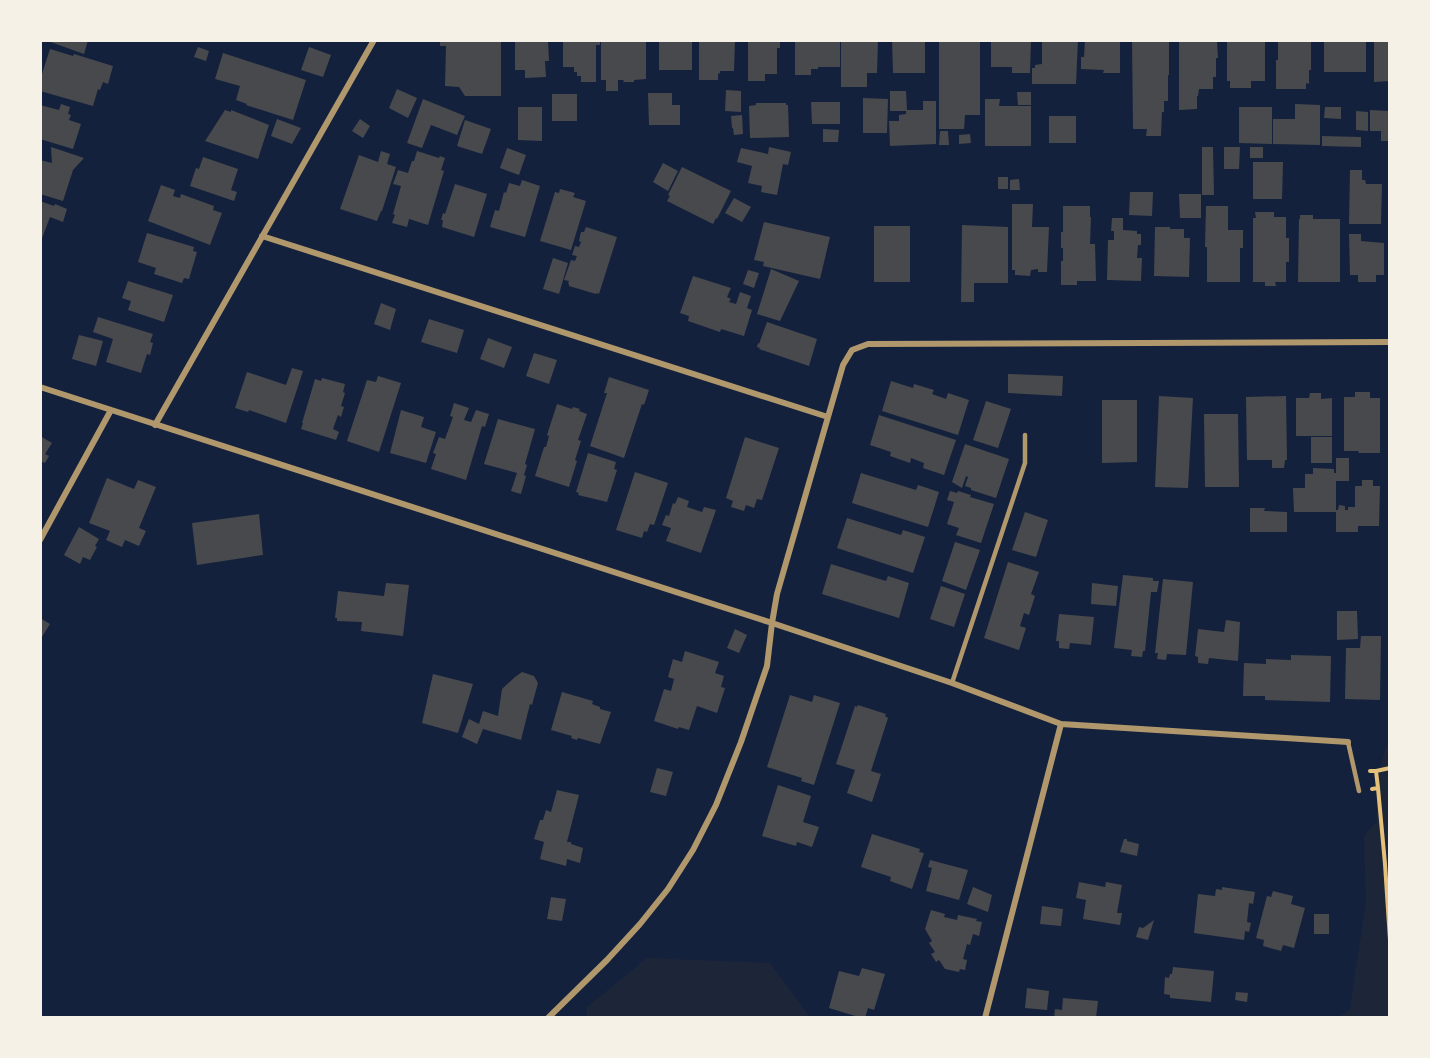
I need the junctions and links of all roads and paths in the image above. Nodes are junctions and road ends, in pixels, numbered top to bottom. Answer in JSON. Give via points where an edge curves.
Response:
{"nodes":[{"id":1,"x":374,"y":40,"type":"edge"},
{"id":2,"x":262,"y":236,"type":"junction"},
{"id":3,"x":1389,"y":342,"type":"edge"},
{"id":4,"x":40,"y":387,"type":"edge"},
{"id":5,"x":111,"y":410,"type":"junction"},
{"id":6,"x":828,"y":417,"type":"junction"},
{"id":7,"x":155,"y":425,"type":"junction"},
{"id":8,"x":1025,"y":435,"type":"dead end"},
{"id":9,"x":40,"y":540,"type":"edge"},
{"id":10,"x":772,"y":623,"type":"junction"},
{"id":11,"x":952,"y":683,"type":"junction"},
{"id":12,"x":1061,"y":724,"type":"junction"},
{"id":13,"x":1348,"y":742,"type":"joint"},
{"id":14,"x":1389,"y":768,"type":"edge"},
{"id":15,"x":1377,"y":771,"type":"dead end"},
{"id":16,"x":1359,"y":791,"type":"joint"},
{"id":17,"x":1389,"y":940,"type":"edge"},
{"id":18,"x":548,"y":1017,"type":"edge"},
{"id":19,"x":985,"y":1017,"type":"edge"}],
"edges":[{"from":1,"to":2,"type":"street"},
{"from":2,"to":6,"type":"street"},
{"from":2,"to":7,"type":"street"},
{"from":3,"to":6,"type":"street","via":[[868,344],[852,350],[843,365]]},
{"from":4,"to":5,"type":"street"},
{"from":5,"to":7,"type":"street"},
{"from":5,"to":9,"type":"street"},
{"from":6,"to":10,"type":"street"},
{"from":7,"to":10,"type":"street"},
{"from":8,"to":11,"type":"lane","via":[[1025,463]]},
{"from":10,"to":11,"type":"street"},
{"from":10,"to":18,"type":"street","via":[[767,666],[741,742],[693,850],[640,924]]},
{"from":11,"to":12,"type":"street"},
{"from":12,"to":13,"type":"street"},
{"from":12,"to":19,"type":"street"},
{"from":13,"to":16,"type":"lane"},
{"from":14,"to":15,"type":"path"},
{"from":16,"to":17,"type":"path","via":[[1378,788]]}]}
